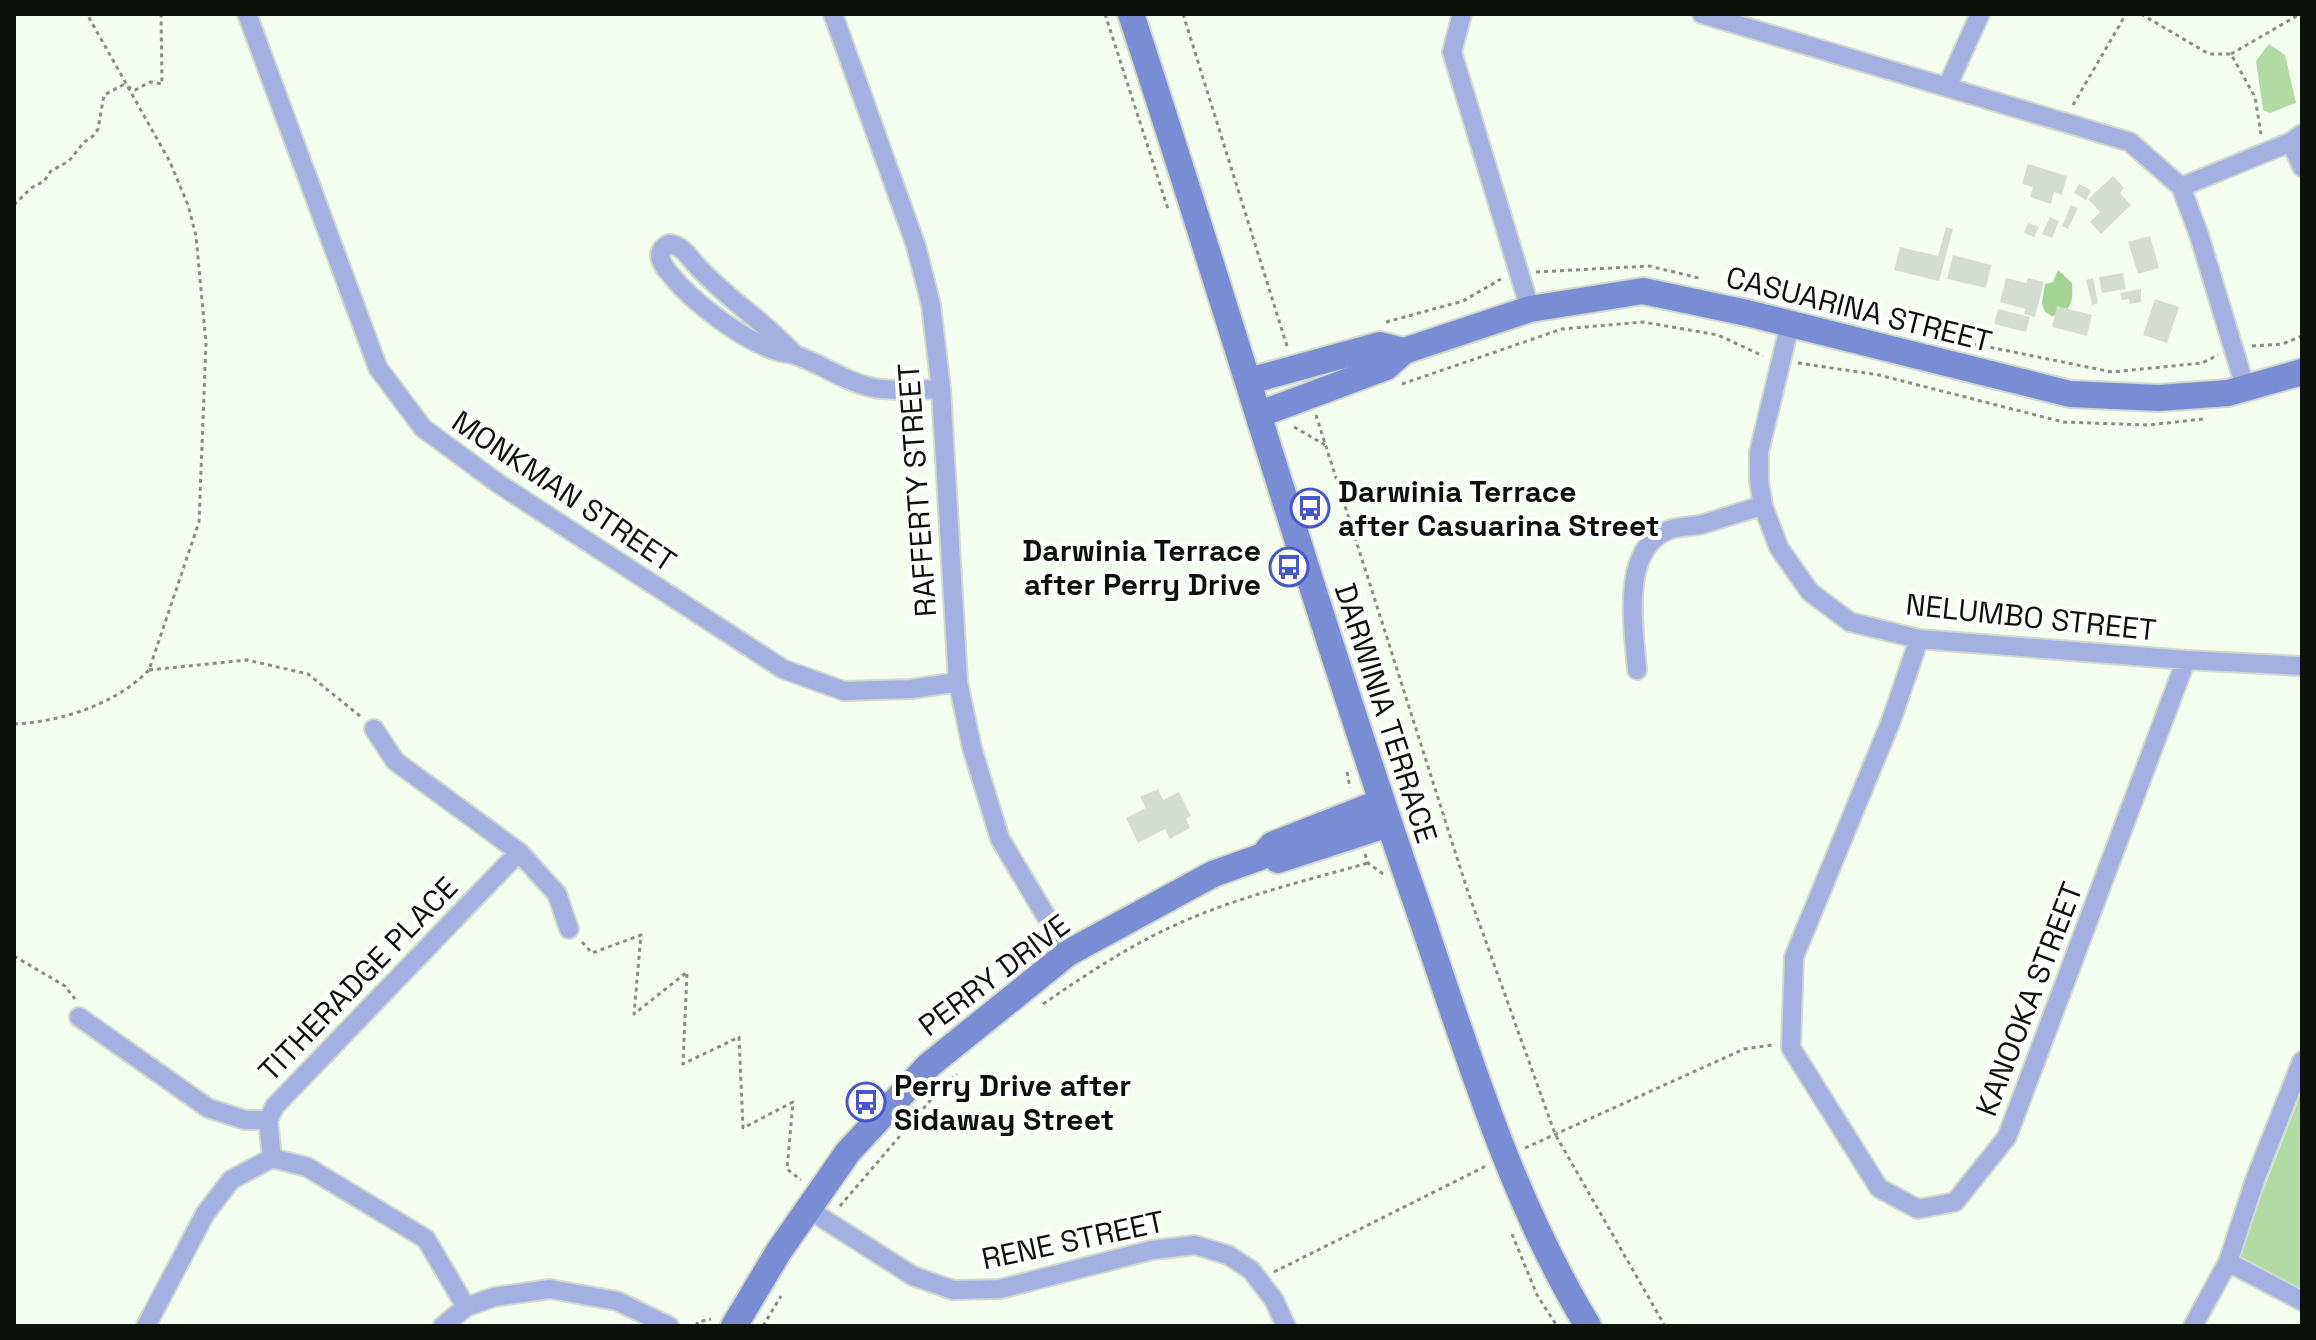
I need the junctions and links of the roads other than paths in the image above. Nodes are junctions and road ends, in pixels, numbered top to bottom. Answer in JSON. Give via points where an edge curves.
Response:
{"nodes":[{"id":1,"x":247,"y":14,"type":"edge"},
{"id":2,"x":833,"y":14,"type":"edge"},
{"id":3,"x":1131,"y":14,"type":"edge"},
{"id":4,"x":1462,"y":14,"type":"edge"},
{"id":5,"x":1702,"y":14,"type":"edge"},
{"id":6,"x":1980,"y":14,"type":"edge"},
{"id":7,"x":1947,"y":87,"type":"junction"},
{"id":8,"x":2296,"y":138,"type":"edge"},
{"id":9,"x":2302,"y":167,"type":"edge"},
{"id":10,"x":2181,"y":187,"type":"junction"},
{"id":11,"x":1530,"y":309,"type":"junction"},
{"id":12,"x":1790,"y":324,"type":"junction"},
{"id":13,"x":1404,"y":351,"type":"junction"},
{"id":14,"x":795,"y":355,"type":"junction"},
{"id":15,"x":2302,"y":372,"type":"edge"},
{"id":16,"x":1249,"y":381,"type":"junction"},
{"id":17,"x":941,"y":389,"type":"junction"},
{"id":18,"x":2246,"y":390,"type":"junction"},
{"id":19,"x":1260,"y":414,"type":"junction"},
{"id":20,"x":1763,"y":506,"type":"junction"},
{"id":21,"x":1919,"y":639,"type":"junction"},
{"id":22,"x":2186,"y":660,"type":"junction"},
{"id":23,"x":2302,"y":666,"type":"edge"},
{"id":24,"x":1637,"y":670,"type":"dead end"},
{"id":25,"x":958,"y":682,"type":"junction"},
{"id":26,"x":374,"y":729,"type":"road end"},
{"id":27,"x":1385,"y":813,"type":"junction"},
{"id":28,"x":519,"y":852,"type":"junction"},
{"id":29,"x":569,"y":929,"type":"road end"},
{"id":30,"x":1068,"y":953,"type":"junction"},
{"id":31,"x":79,"y":1017,"type":"road end"},
{"id":32,"x":2302,"y":1061,"type":"edge"},
{"id":33,"x":268,"y":1120,"type":"junction"},
{"id":34,"x":272,"y":1158,"type":"junction"},
{"id":35,"x":818,"y":1216,"type":"junction"},
{"id":36,"x":2228,"y":1262,"type":"junction"},
{"id":37,"x":2302,"y":1301,"type":"edge"},
{"id":38,"x":466,"y":1307,"type":"junction"},
{"id":39,"x":146,"y":1326,"type":"edge"},
{"id":40,"x":443,"y":1326,"type":"edge"},
{"id":41,"x":669,"y":1326,"type":"edge"},
{"id":42,"x":734,"y":1326,"type":"edge"},
{"id":43,"x":1286,"y":1326,"type":"edge"},
{"id":44,"x":1588,"y":1326,"type":"edge"},
{"id":45,"x":2193,"y":1326,"type":"edge"}],
"edges":[{"from":1,"to":25,"type":"street","name":"MONKMAN STREET","via":[[378,368],[423,428],[499,484],[783,669],[844,691]]},
{"from":2,"to":17,"type":"street","name":"RAFFERTY STREET","via":[[916,246],[931,305]]},
{"from":3,"to":16,"type":"street","name":"DARWINIA TERRACE"},
{"from":4,"to":11,"type":"street","via":[[1452,52]]},
{"from":5,"to":7,"type":"street"},
{"from":6,"to":7,"type":"street"},
{"from":7,"to":10,"type":"street","via":[[2130,142]]},
{"from":8,"to":9,"type":"street"},
{"from":8,"to":10,"type":"street"},
{"from":10,"to":18,"type":"street"},
{"from":11,"to":12,"type":"street","name":"CASUARINA STREET","via":[[1643,291]]},
{"from":11,"to":13,"type":"street","name":"CASUARINA STREET"},
{"from":12,"to":18,"type":"street","name":"CASUARINA STREET","via":[[2070,394],[2159,398]]},
{"from":12,"to":20,"type":"street","name":"NELUMBO STREET","via":[[1759,452]]},
{"from":13,"to":16,"type":"street","name":"CASUARINA STREET","via":[[1380,345]]},
{"from":13,"to":19,"type":"street","name":"CASUARINA STREET","via":[[1386,367]]},
{"from":14,"to":14,"type":"street","via":[[776,351],[709,311],[665,268],[659,259],[662,249],[679,246],[709,280]]},
{"from":14,"to":17,"type":"street","via":[[875,388]]},
{"from":15,"to":18,"type":"street","name":"CASUARINA STREET"},
{"from":16,"to":19,"type":"street","name":"DARWINIA TERRACE"},
{"from":17,"to":25,"type":"street","name":"RAFFERTY STREET"},
{"from":19,"to":27,"type":"street","name":"DARWINIA TERRACE"},
{"from":20,"to":21,"type":"street","name":"NELUMBO STREET","via":[[1779,548],[1810,592],[1850,622]]},
{"from":20,"to":24,"type":"street","via":[[1666,531],[1646,547],[1635,571]]},
{"from":21,"to":22,"type":"street","name":"NELUMBO STREET"},
{"from":21,"to":22,"type":"street","name":"KANOOKA STREET","via":[[1794,957],[1791,1048],[1879,1188],[1918,1209],[1955,1202],[2007,1137]]},
{"from":22,"to":23,"type":"street","name":"NELUMBO STREET"},
{"from":25,"to":30,"type":"street","name":"RAFFERTY STREET","via":[[1000,839]]},
{"from":26,"to":28,"type":"street","via":[[395,761]]},
{"from":27,"to":30,"type":"street","name":"PERRY DRIVE","via":[[1278,860],[1263,856],[1213,874]]},
{"from":27,"to":44,"type":"street","name":"DARWINIA TERRACE","via":[[1504,1157],[1557,1274]]},
{"from":28,"to":29,"type":"street","via":[[557,894]]},
{"from":28,"to":33,"type":"street","name":"TITHERADGE PLACE","via":[[275,1106]]},
{"from":30,"to":35,"type":"street","name":"PERRY DRIVE","via":[[928,1066],[848,1152]]},
{"from":31,"to":33,"type":"street","via":[[208,1108],[245,1120]]},
{"from":32,"to":36,"type":"street"},
{"from":33,"to":34,"type":"street","name":"TITHERADGE PLACE"},
{"from":34,"to":38,"type":"street","via":[[307,1167],[426,1239]]},
{"from":34,"to":39,"type":"street","via":[[231,1180],[205,1214]]},
{"from":35,"to":42,"type":"street","name":"PERRY DRIVE","via":[[779,1251]]},
{"from":35,"to":43,"type":"street","name":"RENE STREET","via":[[913,1276],[953,1290],[1000,1289],[1152,1250],[1195,1245],[1228,1255],[1251,1270]]},
{"from":36,"to":37,"type":"street"},
{"from":36,"to":45,"type":"street"},
{"from":38,"to":40,"type":"street"},
{"from":38,"to":41,"type":"street","via":[[550,1289],[617,1301]]}]}
